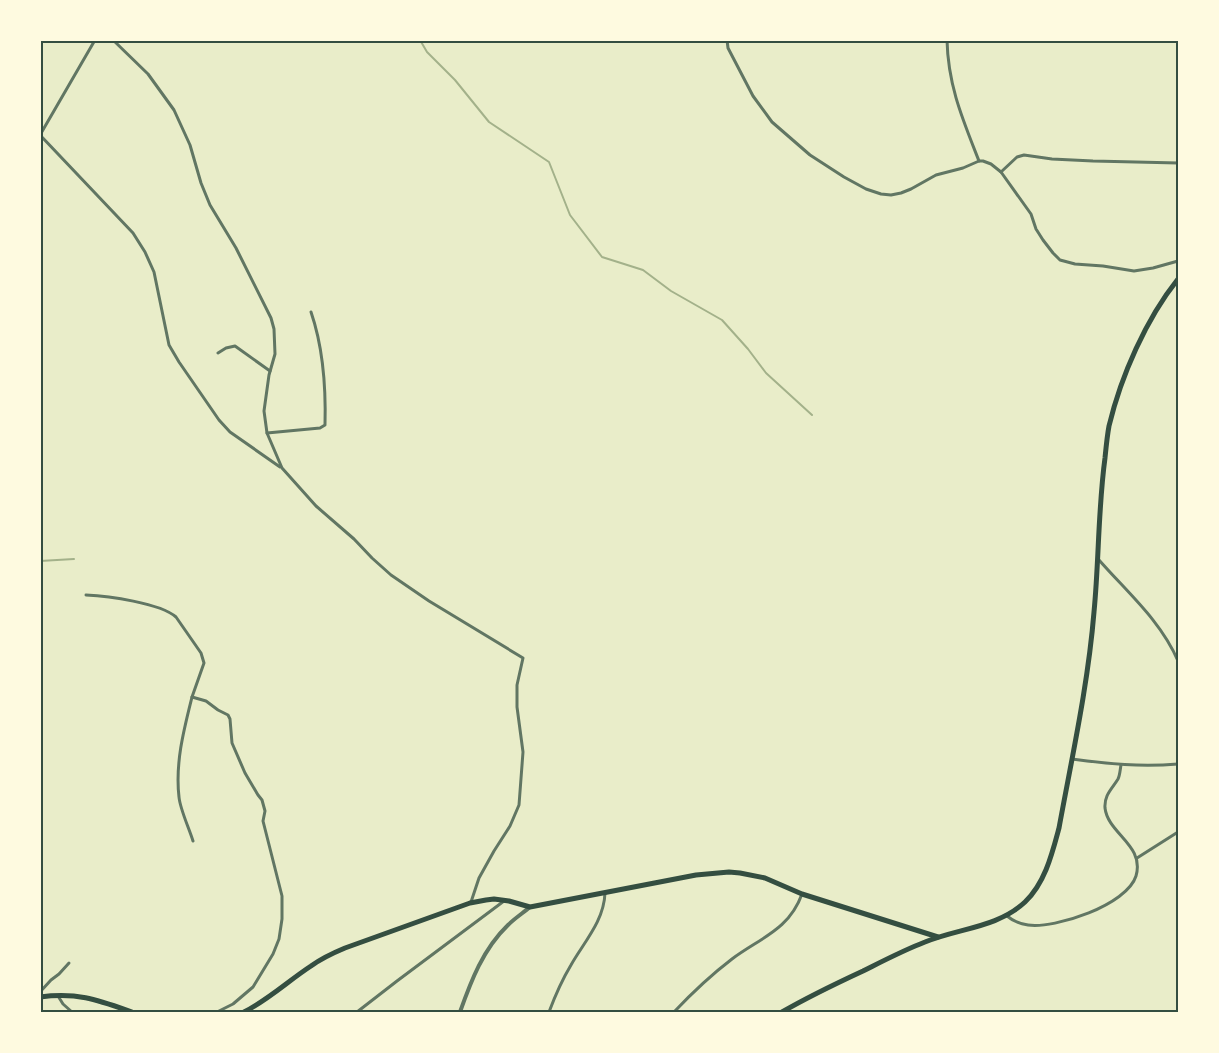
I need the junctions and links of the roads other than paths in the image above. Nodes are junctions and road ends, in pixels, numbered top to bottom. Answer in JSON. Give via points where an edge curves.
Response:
{"nodes":[{"id":1,"x":95,"y":40,"type":"edge"},
{"id":2,"x":113,"y":40,"type":"edge"},
{"id":3,"x":727,"y":40,"type":"edge"},
{"id":4,"x":947,"y":40,"type":"edge"},
{"id":5,"x":40,"y":135,"type":"edge"},
{"id":6,"x":979,"y":161,"type":"junction"},
{"id":7,"x":1179,"y":163,"type":"edge"},
{"id":8,"x":1001,"y":172,"type":"junction"},
{"id":9,"x":1179,"y":261,"type":"edge"},
{"id":10,"x":1179,"y":279,"type":"edge"},
{"id":11,"x":310,"y":312,"type":"dead end"},
{"id":12,"x":218,"y":354,"type":"dead end"},
{"id":13,"x":270,"y":371,"type":"junction"},
{"id":14,"x":267,"y":433,"type":"junction"},
{"id":15,"x":282,"y":468,"type":"junction"},
{"id":16,"x":1098,"y":559,"type":"junction"},
{"id":17,"x":86,"y":596,"type":"dead end"},
{"id":18,"x":1179,"y":661,"type":"edge"},
{"id":19,"x":192,"y":696,"type":"junction"},
{"id":20,"x":1072,"y":759,"type":"junction"},
{"id":21,"x":1179,"y":764,"type":"edge"},
{"id":22,"x":1121,"y":765,"type":"junction"},
{"id":23,"x":1179,"y":832,"type":"edge"},
{"id":24,"x":193,"y":841,"type":"dead end"},
{"id":25,"x":1137,"y":858,"type":"junction"},
{"id":26,"x":605,"y":892,"type":"junction"},
{"id":27,"x":802,"y":894,"type":"junction"},
{"id":28,"x":506,"y":900,"type":"junction"},
{"id":29,"x":470,"y":903,"type":"junction"},
{"id":30,"x":530,"y":907,"type":"junction"},
{"id":31,"x":1007,"y":916,"type":"junction"},
{"id":32,"x":938,"y":937,"type":"junction"},
{"id":33,"x":69,"y":963,"type":"dead end"},
{"id":34,"x":40,"y":992,"type":"edge"},
{"id":35,"x":58,"y":994,"type":"junction"},
{"id":36,"x":40,"y":997,"type":"edge"},
{"id":37,"x":72,"y":1012,"type":"edge"},
{"id":38,"x":132,"y":1012,"type":"edge"},
{"id":39,"x":217,"y":1012,"type":"edge"},
{"id":40,"x":243,"y":1012,"type":"edge"},
{"id":41,"x":357,"y":1012,"type":"edge"},
{"id":42,"x":460,"y":1012,"type":"edge"},
{"id":43,"x":549,"y":1012,"type":"edge"},
{"id":44,"x":674,"y":1012,"type":"edge"},
{"id":45,"x":782,"y":1012,"type":"edge"}],
"edges":[{"from":1,"to":5,"type":"street"},
{"from":2,"to":13,"type":"street","via":[[148,74],[180,122],[210,206],[237,249],[271,318],[275,354]]},
{"from":3,"to":6,"type":"street","via":[[739,71],[772,122],[810,155],[866,189],[882,194],[901,193],[936,175]]},
{"from":4,"to":6,"type":"street","via":[[952,85]]},
{"from":5,"to":15,"type":"street","via":[[133,233],[145,252],[154,272],[169,345],[219,420]]},
{"from":6,"to":8,"type":"street"},
{"from":7,"to":8,"type":"street","via":[[1024,155]]},
{"from":8,"to":9,"type":"street","via":[[1060,260],[1134,271]]},
{"from":10,"to":16,"type":"highway","via":[[1159,306],[1133,356],[1109,427]]},
{"from":11,"to":14,"type":"street","via":[[323,373],[325,425]]},
{"from":12,"to":13,"type":"street","via":[[235,346]]},
{"from":13,"to":14,"type":"street","via":[[264,411]]},
{"from":14,"to":15,"type":"street"},
{"from":15,"to":29,"type":"street","via":[[316,506],[391,575],[523,658],[517,685],[523,752],[519,805],[479,878]]},
{"from":16,"to":18,"type":"street","via":[[1161,629]]},
{"from":16,"to":20,"type":"highway","via":[[1094,614]]},
{"from":17,"to":19,"type":"street","via":[[138,602],[173,615],[204,663]]},
{"from":19,"to":24,"type":"street","via":[[178,774],[179,799]]},
{"from":19,"to":39,"type":"street","via":[[230,719],[232,743],[262,800],[263,821],[282,896],[279,939],[273,954],[253,987]]},
{"from":20,"to":22,"type":"street"},
{"from":20,"to":31,"type":"highway","via":[[1059,828],[1041,882]]},
{"from":21,"to":22,"type":"street"},
{"from":22,"to":25,"type":"street","via":[[1106,800],[1106,810],[1112,825]]},
{"from":23,"to":25,"type":"street"},
{"from":25,"to":31,"type":"street","via":[[1136,877],[1131,884],[1101,908],[1039,925],[1019,923]]},
{"from":26,"to":27,"type":"highway","via":[[729,872],[765,878]]},
{"from":26,"to":30,"type":"highway"},
{"from":26,"to":43,"type":"street","via":[[600,916]]},
{"from":27,"to":32,"type":"highway"},
{"from":27,"to":44,"type":"street","via":[[786,921],[733,958]]},
{"from":28,"to":29,"type":"highway"},
{"from":28,"to":30,"type":"highway"},
{"from":28,"to":41,"type":"street"},
{"from":29,"to":40,"type":"highway","via":[[328,955]]},
{"from":30,"to":42,"type":"street","via":[[508,924],[490,947]]},
{"from":31,"to":32,"type":"highway"},
{"from":32,"to":45,"type":"highway"},
{"from":33,"to":34,"type":"street"},
{"from":35,"to":36,"type":"highway"},
{"from":35,"to":37,"type":"street"},
{"from":35,"to":38,"type":"highway","via":[[92,998]]}]}
